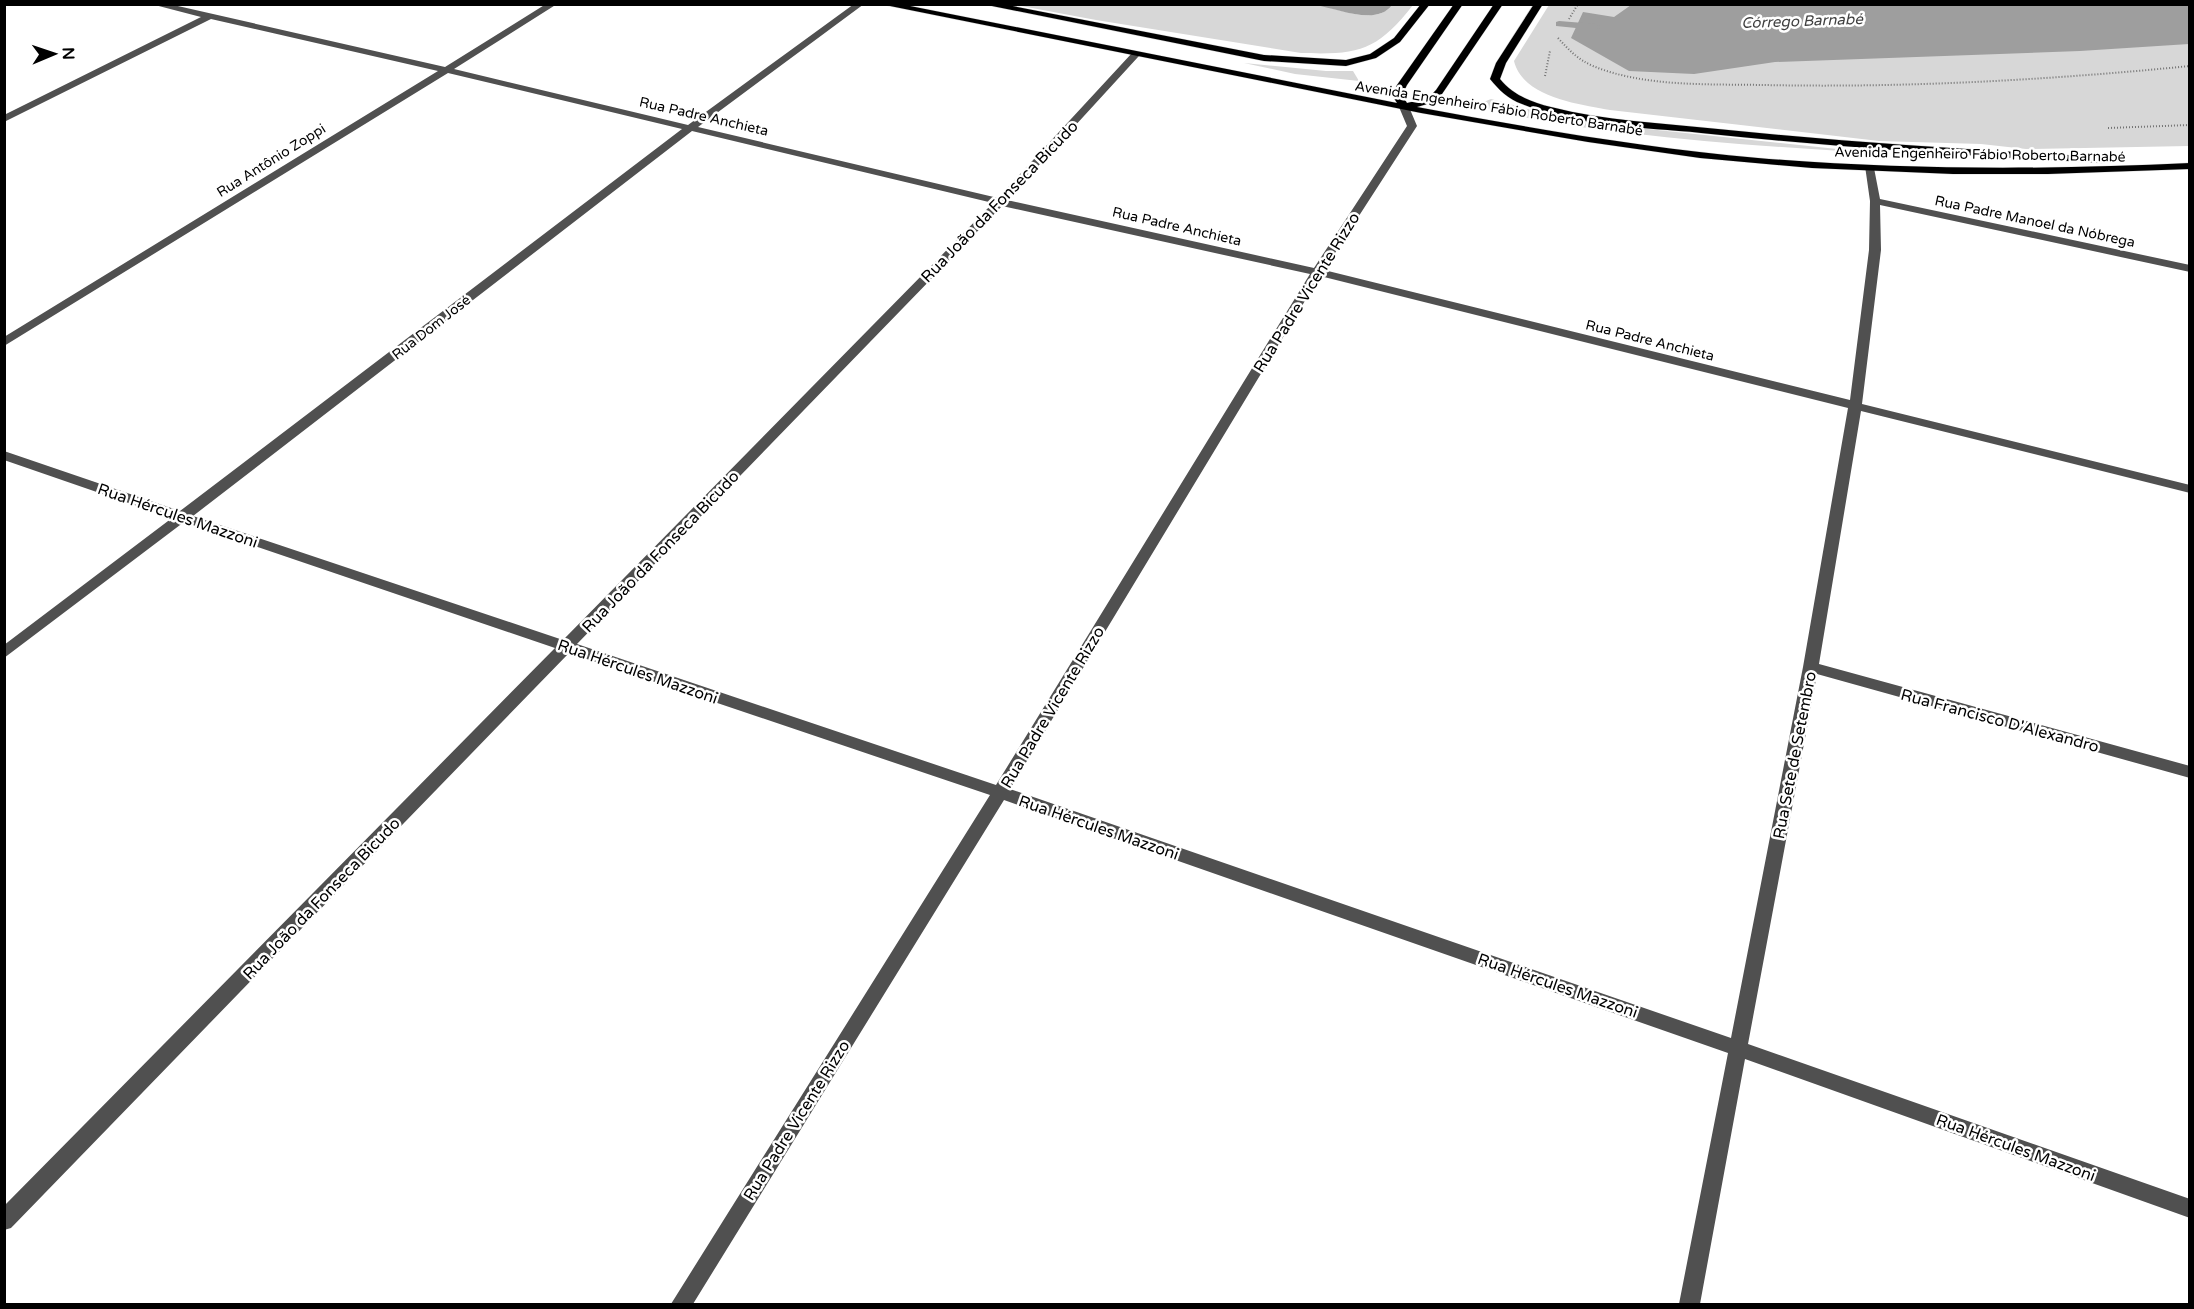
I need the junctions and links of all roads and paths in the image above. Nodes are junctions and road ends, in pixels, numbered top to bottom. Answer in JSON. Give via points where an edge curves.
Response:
{"nodes":[{"id":1,"x":155,"y":4,"type":"edge"},
{"id":2,"x":553,"y":4,"type":"edge"},
{"id":3,"x":860,"y":4,"type":"edge"},
{"id":4,"x":884,"y":4,"type":"edge"},
{"id":5,"x":986,"y":4,"type":"edge"},
{"id":6,"x":1426,"y":4,"type":"edge"},
{"id":7,"x":1459,"y":4,"type":"edge"},
{"id":8,"x":1499,"y":4,"type":"edge"},
{"id":9,"x":1539,"y":4,"type":"edge"},
{"id":10,"x":1578,"y":4,"type":"edge"},
{"id":11,"x":1574,"y":9,"type":"dead end"},
{"id":12,"x":210,"y":16,"type":"junction"},
{"id":13,"x":1240,"y":53,"type":"junction"},
{"id":14,"x":1135,"y":55,"type":"junction"},
{"id":15,"x":2190,"y":66,"type":"edge"},
{"id":16,"x":447,"y":70,"type":"junction"},
{"id":17,"x":1544,"y":85,"type":"dead end"},
{"id":18,"x":1404,"y":107,"type":"junction"},
{"id":19,"x":4,"y":120,"type":"edge"},
{"id":20,"x":690,"y":128,"type":"junction"},
{"id":21,"x":2190,"y":165,"type":"edge"},
{"id":22,"x":1869,"y":168,"type":"junction"},
{"id":23,"x":1875,"y":201,"type":"junction"},
{"id":24,"x":1000,"y":202,"type":"junction"},
{"id":25,"x":2190,"y":269,"type":"edge"},
{"id":26,"x":1317,"y":272,"type":"junction"},
{"id":27,"x":4,"y":342,"type":"edge"},
{"id":28,"x":1855,"y":407,"type":"junction"},
{"id":29,"x":4,"y":455,"type":"edge"},
{"id":30,"x":2190,"y":489,"type":"edge"},
{"id":31,"x":183,"y":518,"type":"junction"},
{"id":32,"x":566,"y":647,"type":"junction"},
{"id":33,"x":4,"y":653,"type":"edge"},
{"id":34,"x":1811,"y":667,"type":"junction"},
{"id":35,"x":2190,"y":772,"type":"edge"},
{"id":36,"x":1000,"y":792,"type":"junction"},
{"id":37,"x":1738,"y":1047,"type":"junction"},
{"id":38,"x":2190,"y":1209,"type":"edge"},
{"id":39,"x":4,"y":1221,"type":"edge"},
{"id":40,"x":681,"y":1305,"type":"edge"},
{"id":41,"x":1689,"y":1305,"type":"edge"}],
"edges":[{"from":1,"to":12,"type":"street","name":"Rua Padre Anchieta"},
{"from":2,"to":16,"type":"street","name":"Rua Antônio Zoppi"},
{"from":3,"to":20,"type":"street","name":"Rua Dom José"},
{"from":4,"to":14,"type":"main road","name":"Avenida Engenheiro Fábio Roberto Barnabé"},
{"from":5,"to":13,"type":"main road"},
{"from":6,"to":13,"type":"main road","via":[[1396,40],[1373,56],[1353,62],[1289,60]]},
{"from":7,"to":18,"type":"main road","via":[[1397,94]]},
{"from":8,"to":18,"type":"main road","via":[[1431,100]]},
{"from":9,"to":21,"type":"main road","via":[[1495,79],[1505,93],[1556,111],[1780,138]]},
{"from":10,"to":11,"type":"path"},
{"from":12,"to":16,"type":"street","name":"Rua Padre Anchieta"},
{"from":12,"to":19,"type":"street"},
{"from":13,"to":14,"type":"main road","via":[[1166,50]]},
{"from":14,"to":18,"type":"main road","name":"Avenida Engenheiro Fábio Roberto Barnabé"},
{"from":14,"to":24,"type":"street","name":"Rua João da Fonseca Bicudo"},
{"from":15,"to":17,"type":"path","via":[[2085,77],[1922,86],[1705,84],[1643,78],[1593,65],[1575,57],[1558,38],[1549,53]]},
{"from":16,"to":20,"type":"street","name":"Rua Padre Anchieta"},
{"from":16,"to":27,"type":"street","name":"Rua Antônio Zoppi"},
{"from":18,"to":22,"type":"main road","name":"Avenida Engenheiro Fábio Roberto Barnabé","via":[[1581,138],[1809,165]]},
{"from":18,"to":26,"type":"street","name":"Rua Padre Vicente Rizzo","via":[[1412,126]]},
{"from":20,"to":24,"type":"street","name":"Rua Padre Anchieta"},
{"from":20,"to":31,"type":"street","name":"Rua Dom José"},
{"from":21,"to":22,"type":"main road","name":"Avenida Engenheiro Fábio Roberto Barnabé","via":[[2129,169]]},
{"from":22,"to":23,"type":"street","name":"Rua Sete de Setembro"},
{"from":23,"to":25,"type":"street","name":"Rua Padre Manoel da Nóbrega"},
{"from":23,"to":28,"type":"street","name":"Rua Sete de Setembro","via":[[1875,250]]},
{"from":24,"to":26,"type":"street","name":"Rua Padre Anchieta"},
{"from":24,"to":32,"type":"street","name":"Rua João da Fonseca Bicudo"},
{"from":26,"to":28,"type":"street","name":"Rua Padre Anchieta"},
{"from":26,"to":36,"type":"street","name":"Rua Padre Vicente Rizzo"},
{"from":28,"to":30,"type":"street","name":"Rua Padre Anchieta"},
{"from":28,"to":34,"type":"street","name":"Rua Sete de Setembro"},
{"from":29,"to":31,"type":"street","name":"Rua Hércules Mazzoni"},
{"from":31,"to":32,"type":"street","name":"Rua Hércules Mazzoni"},
{"from":31,"to":33,"type":"street","name":"Rua Dom José"},
{"from":32,"to":36,"type":"street","name":"Rua Hércules Mazzoni"},
{"from":32,"to":39,"type":"street","name":"Rua João da Fonseca Bicudo"},
{"from":34,"to":35,"type":"street","name":"Rua Francisco D'Alexandro"},
{"from":34,"to":37,"type":"street","name":"Rua Sete de Setembro"},
{"from":36,"to":37,"type":"street","name":"Rua Hércules Mazzoni"},
{"from":36,"to":40,"type":"street","name":"Rua Padre Vicente Rizzo"},
{"from":37,"to":38,"type":"street","name":"Rua Hércules Mazzoni"},
{"from":37,"to":41,"type":"street","name":"Rua Sete de Setembro"}]}
